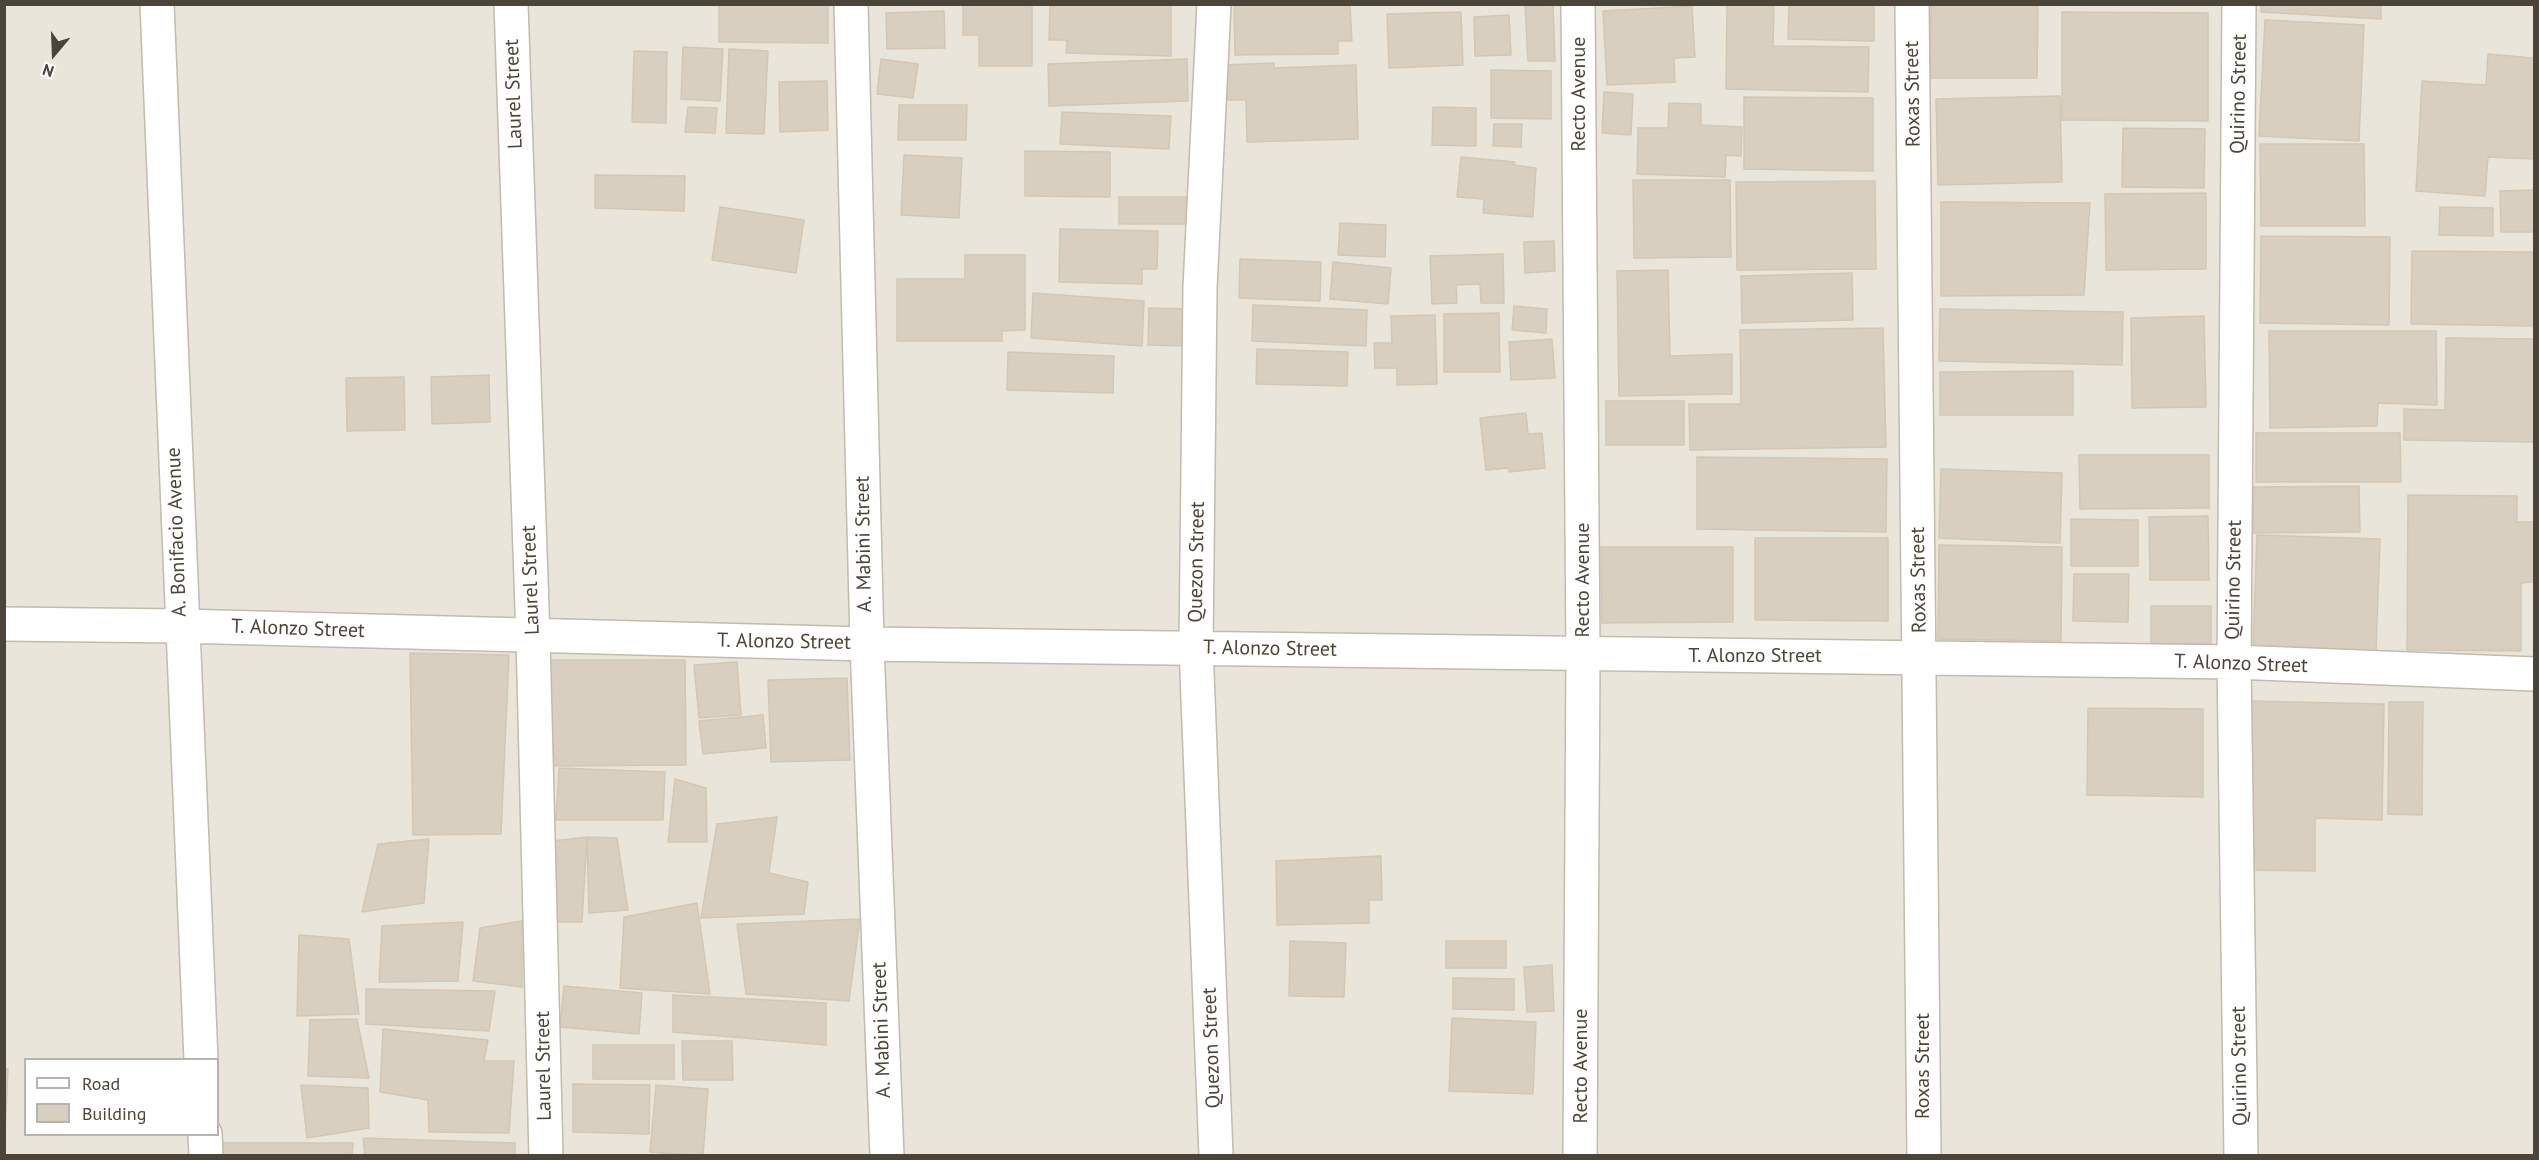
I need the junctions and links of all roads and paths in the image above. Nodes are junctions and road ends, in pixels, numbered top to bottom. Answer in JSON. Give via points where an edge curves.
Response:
{"nodes":[{"id":1,"x":157,"y":4,"type":"edge"},
{"id":2,"x":511,"y":4,"type":"edge"},
{"id":3,"x":851,"y":4,"type":"edge"},
{"id":4,"x":1214,"y":4,"type":"edge"},
{"id":5,"x":1578,"y":4,"type":"edge"},
{"id":6,"x":1912,"y":4,"type":"edge"},
{"id":7,"x":2240,"y":4,"type":"edge"},
{"id":8,"x":4,"y":624,"type":"edge"},
{"id":9,"x":181,"y":626,"type":"junction"},
{"id":10,"x":533,"y":637,"type":"junction"},
{"id":11,"x":867,"y":644,"type":"junction"},
{"id":12,"x":1197,"y":647,"type":"junction"},
{"id":13,"x":1583,"y":655,"type":"junction"},
{"id":14,"x":1920,"y":657,"type":"junction"},
{"id":15,"x":2234,"y":662,"type":"junction"},
{"id":16,"x":2535,"y":674,"type":"edge"},
{"id":17,"x":201,"y":1058,"type":"edge"},
{"id":18,"x":205,"y":1136,"type":"edge"},
{"id":19,"x":206,"y":1155,"type":"edge"},
{"id":20,"x":546,"y":1155,"type":"edge"},
{"id":21,"x":886,"y":1155,"type":"edge"},
{"id":22,"x":1216,"y":1155,"type":"edge"},
{"id":23,"x":1580,"y":1155,"type":"edge"},
{"id":24,"x":1924,"y":1155,"type":"edge"},
{"id":25,"x":2241,"y":1155,"type":"edge"}],
"edges":[{"from":1,"to":9,"type":"street","name":"A. Bonifacio Avenue"},
{"from":2,"to":10,"type":"street","name":"Laurel Street"},
{"from":3,"to":11,"type":"street","name":"A. Mabini Street"},
{"from":4,"to":12,"type":"street","name":"Quezon Street","via":[[1200,288]]},
{"from":5,"to":13,"type":"street","name":"Recto Avenue"},
{"from":6,"to":14,"type":"street","name":"Roxas Street"},
{"from":7,"to":15,"type":"street","name":"Quirino Street"},
{"from":8,"to":9,"type":"street","name":"T. Alonzo Street"},
{"from":9,"to":10,"type":"street","name":"T. Alonzo Street"},
{"from":9,"to":17,"type":"street","name":"A. Bonifacio Avenue"},
{"from":10,"to":11,"type":"street","name":"T. Alonzo Street"},
{"from":10,"to":20,"type":"street","name":"Laurel Street"},
{"from":11,"to":12,"type":"street","name":"T. Alonzo Street"},
{"from":11,"to":21,"type":"street","name":"A. Mabini Street"},
{"from":12,"to":13,"type":"street","name":"T. Alonzo Street"},
{"from":12,"to":22,"type":"street","name":"Quezon Street"},
{"from":13,"to":14,"type":"street","name":"T. Alonzo Street"},
{"from":13,"to":23,"type":"street","name":"Recto Avenue"},
{"from":14,"to":15,"type":"street","name":"T. Alonzo Street"},
{"from":14,"to":24,"type":"street","name":"Roxas Street"},
{"from":15,"to":16,"type":"street","name":"T. Alonzo Street"},
{"from":15,"to":25,"type":"street","name":"Quirino Street"},
{"from":18,"to":19,"type":"street"}]}
